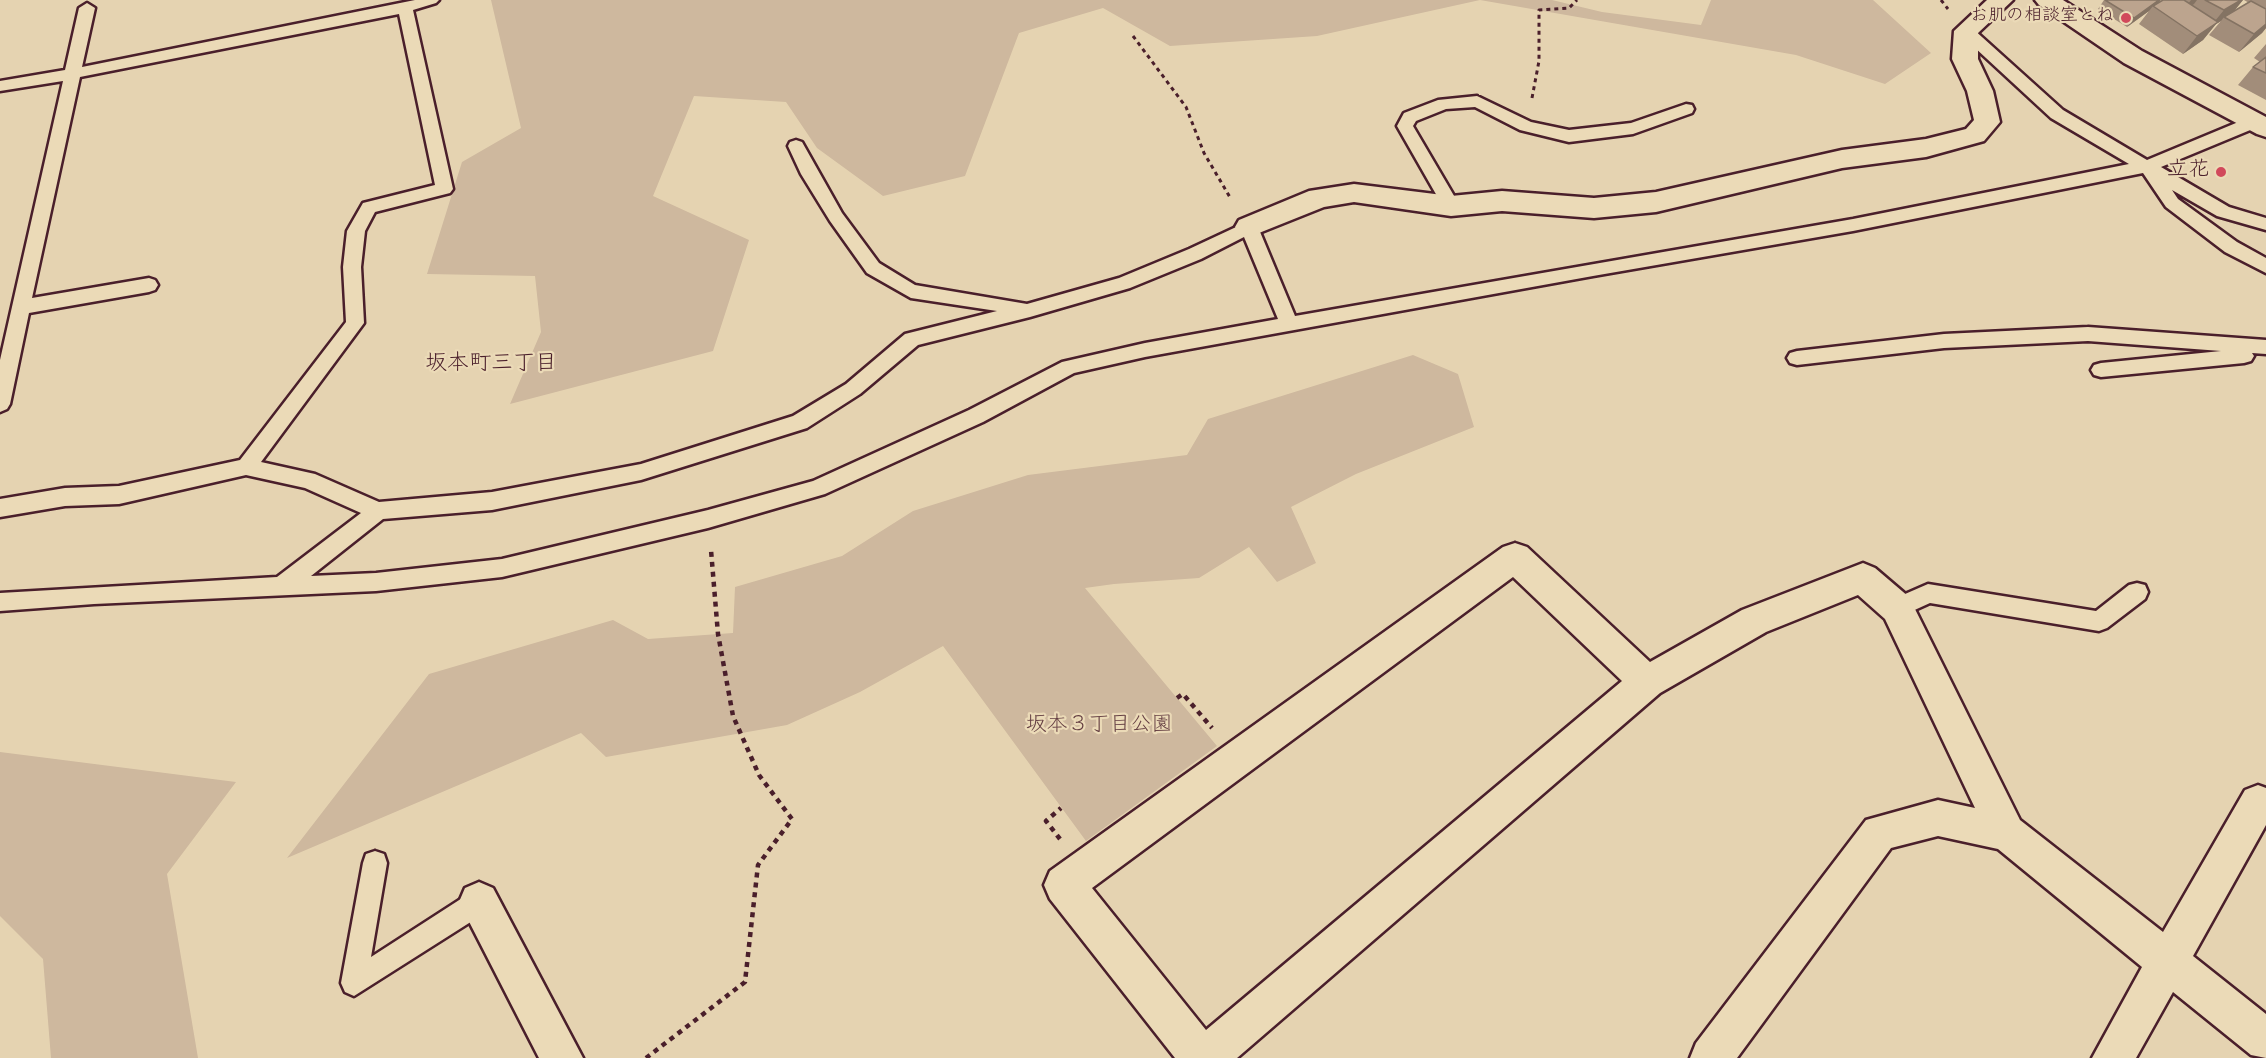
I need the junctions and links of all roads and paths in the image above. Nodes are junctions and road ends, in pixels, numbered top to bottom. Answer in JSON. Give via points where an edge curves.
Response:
{"nodes":[{"id":1,"x":431,"y":0,"type":"edge"},
{"id":2,"x":1577,"y":0,"type":"edge"},
{"id":3,"x":2001,"y":0,"type":"edge"},
{"id":4,"x":2047,"y":0,"type":"edge"},
{"id":5,"x":87,"y":8,"type":"dead end"},
{"id":6,"x":405,"y":8,"type":"junction"},
{"id":7,"x":1966,"y":31,"type":"junction"},
{"id":8,"x":1133,"y":36,"type":"dead end"},
{"id":9,"x":71,"y":74,"type":"junction"},
{"id":10,"x":0,"y":86,"type":"edge"},
{"id":11,"x":1686,"y":109,"type":"dead end"},
{"id":12,"x":2260,"y":125,"type":"edge"},
{"id":13,"x":1526,"y":126,"type":"junction"},
{"id":14,"x":796,"y":146,"type":"dead end"},
{"id":15,"x":2148,"y":166,"type":"junction"},
{"id":16,"x":1451,"y":206,"type":"junction"},
{"id":17,"x":2266,"y":224,"type":"edge"},
{"id":18,"x":1249,"y":227,"type":"junction"},
{"id":19,"x":2266,"y":266,"type":"edge"},
{"id":20,"x":149,"y":285,"type":"dead end"},
{"id":21,"x":22,"y":307,"type":"junction"},
{"id":22,"x":1030,"y":310,"type":"junction"},
{"id":23,"x":1289,"y":324,"type":"junction"},
{"id":24,"x":2266,"y":347,"type":"edge"},
{"id":25,"x":2266,"y":355,"type":"edge"},
{"id":26,"x":1797,"y":358,"type":"dead end"},
{"id":27,"x":2101,"y":369,"type":"dead end"},
{"id":28,"x":0,"y":404,"type":"edge"},
{"id":29,"x":246,"y":467,"type":"junction"},
{"id":30,"x":0,"y":508,"type":"edge"},
{"id":31,"x":378,"y":511,"type":"junction"},
{"id":32,"x":708,"y":519,"type":"junction"},
{"id":33,"x":283,"y":585,"type":"junction"},
{"id":34,"x":2137,"y":592,"type":"dead end"},
{"id":35,"x":0,"y":602,"type":"edge"},
{"id":36,"x":1897,"y":608,"type":"junction"},
{"id":37,"x":1647,"y":682,"type":"junction"},
{"id":38,"x":1177,"y":698,"type":"dead end"},
{"id":39,"x":1238,"y":758,"type":"junction"},
{"id":40,"x":2262,"y":799,"type":"edge"},
{"id":41,"x":2007,"y":833,"type":"junction"},
{"id":42,"x":375,"y":863,"type":"dead end"},
{"id":43,"x":479,"y":902,"type":"joint"},
{"id":44,"x":2168,"y":961,"type":"junction"},
{"id":45,"x":2266,"y":1040,"type":"edge"},
{"id":46,"x":562,"y":1058,"type":"edge"},
{"id":47,"x":646,"y":1058,"type":"edge"},
{"id":48,"x":1203,"y":1058,"type":"edge"},
{"id":49,"x":1712,"y":1058,"type":"edge"},
{"id":50,"x":2112,"y":1058,"type":"edge"}],
"edges":[{"from":1,"to":6,"type":"lane"},
{"from":2,"to":13,"type":"path","via":[[1569,8],[1539,10],[1539,61]]},
{"from":3,"to":7,"type":"street"},
{"from":4,"to":12,"type":"street","via":[[2133,57]]},
{"from":5,"to":9,"type":"lane"},
{"from":6,"to":9,"type":"lane"},
{"from":6,"to":29,"type":"lane","via":[[444,189],[369,207],[356,231],[352,267],[355,323]]},
{"from":7,"to":15,"type":"lane","via":[[2057,114]]},
{"from":7,"to":16,"type":"street","via":[[1965,59],[1980,91],[1987,122],[1975,135],[1926,148],[1842,159],[1656,202],[1594,208],[1502,201]]},
{"from":8,"to":18,"type":"path","via":[[1186,107],[1204,153]]},
{"from":9,"to":10,"type":"lane"},
{"from":9,"to":21,"type":"lane"},
{"from":11,"to":13,"type":"lane","via":[[1634,128],[1569,136]]},
{"from":12,"to":15,"type":"lane"},
{"from":13,"to":16,"type":"lane","via":[[1477,101],[1444,104],[1410,117],[1405,126]]},
{"from":14,"to":22,"type":"lane","via":[[836,217],[873,268],[911,291]]},
{"from":15,"to":17,"type":"lane","via":[[2223,212]]},
{"from":15,"to":19,"type":"lane","via":[[2172,203],[2231,247]]},
{"from":15,"to":23,"type":"lane","via":[[1853,225]]},
{"from":16,"to":18,"type":"street","via":[[1354,193],[1319,198]]},
{"from":18,"to":22,"type":"lane","via":[[1124,282]]},
{"from":18,"to":23,"type":"lane"},
{"from":20,"to":21,"type":"lane"},
{"from":21,"to":28,"type":"lane"},
{"from":22,"to":31,"type":"lane","via":[[912,339],[853,389],[800,422],[653,468],[492,501]]},
{"from":23,"to":32,"type":"lane","via":[[1069,368],[976,416],[818,488]]},
{"from":24,"to":26,"type":"lane","via":[[2088,334],[1944,340]]},
{"from":25,"to":27,"type":"lane"},
{"from":29,"to":30,"type":"lane","via":[[118,495],[65,497]]},
{"from":29,"to":31,"type":"lane","via":[[308,480]]},
{"from":31,"to":33,"type":"lane"},
{"from":32,"to":33,"type":"lane","via":[[502,568],[376,582]]},
{"from":32,"to":47,"type":"path","via":[[718,634],[734,716],[759,775],[792,819],[758,865],[745,982]]},
{"from":33,"to":35,"type":"lane"},
{"from":34,"to":36,"type":"lane","via":[[2099,621],[1928,593]]},
{"from":36,"to":37,"type":"street","via":[[1863,578],[1754,621]]},
{"from":36,"to":41,"type":"street"},
{"from":37,"to":39,"type":"street","via":[[1515,557]]},
{"from":37,"to":48,"type":"street"},
{"from":38,"to":39,"type":"path","via":[[1183,694]]},
{"from":39,"to":48,"type":"street","via":[[1064,885]]},
{"from":40,"to":44,"type":"street"},
{"from":41,"to":44,"type":"street"},
{"from":41,"to":49,"type":"street","via":[[1938,818],[1879,832]]},
{"from":42,"to":43,"type":"lane","via":[[354,982]]},
{"from":43,"to":46,"type":"street"},
{"from":44,"to":45,"type":"street"},
{"from":44,"to":50,"type":"street"}]}
